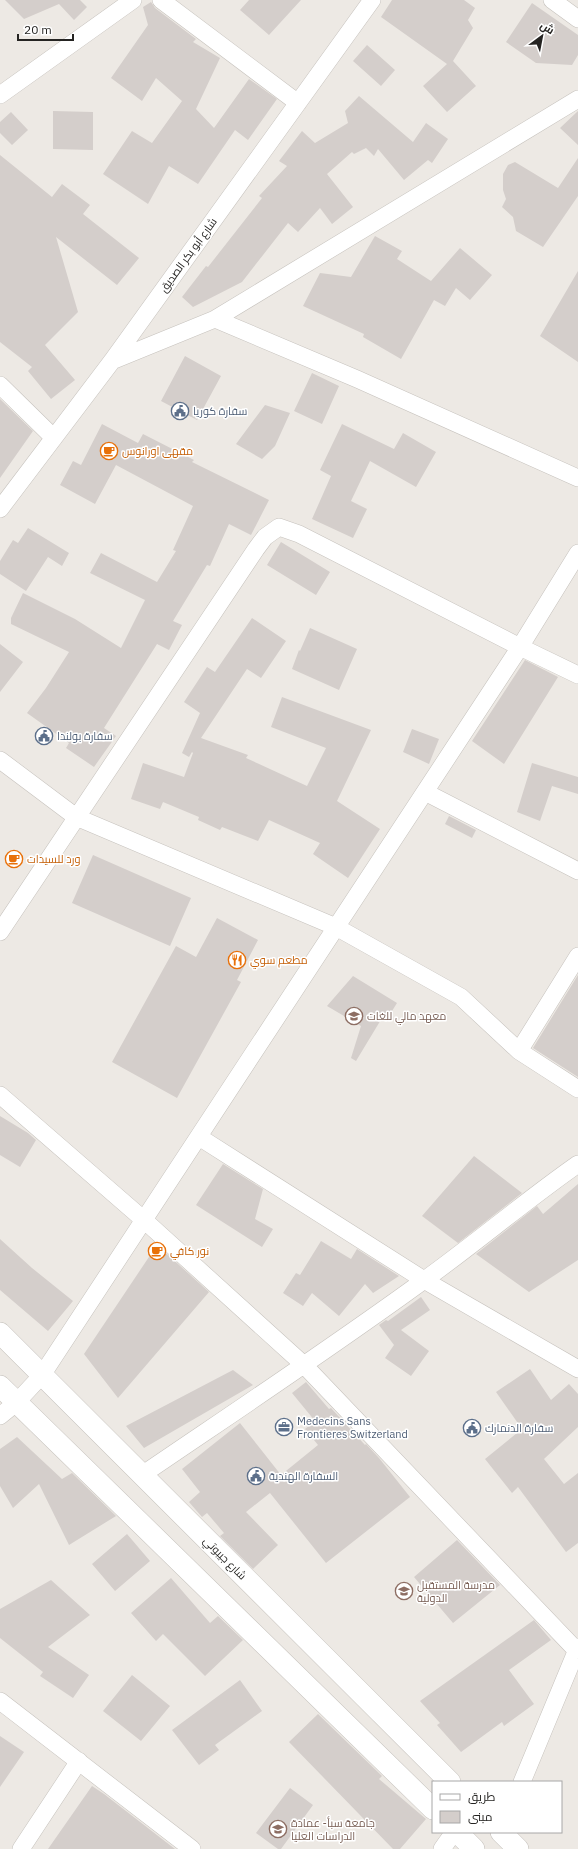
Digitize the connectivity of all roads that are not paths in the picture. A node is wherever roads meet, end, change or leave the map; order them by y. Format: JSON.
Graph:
{"nodes":[{"id":1,"x":133,"y":0,"type":"edge"},
{"id":2,"x":161,"y":0,"type":"edge"},
{"id":3,"x":372,"y":0,"type":"edge"},
{"id":4,"x":552,"y":0,"type":"edge"},
{"id":5,"x":578,"y":19,"type":"edge"},
{"id":6,"x":0,"y":96,"type":"edge"},
{"id":7,"x":578,"y":99,"type":"edge"},
{"id":8,"x":298,"y":103,"type":"junction"},
{"id":9,"x":215,"y":318,"type":"junction"},
{"id":10,"x":112,"y":360,"type":"junction"},
{"id":11,"x":0,"y":385,"type":"edge"},
{"id":12,"x":54,"y":438,"type":"junction"},
{"id":13,"x":578,"y":478,"type":"edge"},
{"id":14,"x":0,"y":509,"type":"edge"},
{"id":15,"x":578,"y":554,"type":"edge"},
{"id":16,"x":520,"y":647,"type":"junction"},
{"id":17,"x":578,"y":675,"type":"edge"},
{"id":18,"x":0,"y":760,"type":"edge"},
{"id":19,"x":425,"y":792,"type":"junction"},
{"id":20,"x":76,"y":817,"type":"junction"},
{"id":21,"x":578,"y":871,"type":"edge"},
{"id":22,"x":336,"y":927,"type":"junction"},
{"id":23,"x":0,"y":932,"type":"edge"},
{"id":24,"x":578,"y":956,"type":"edge"},
{"id":25,"x":519,"y":1051,"type":"junction"},
{"id":26,"x":578,"y":1089,"type":"edge"},
{"id":27,"x":0,"y":1095,"type":"edge"},
{"id":28,"x":199,"y":1136,"type":"junction"},
{"id":29,"x":578,"y":1164,"type":"edge"},
{"id":30,"x":144,"y":1220,"type":"junction"},
{"id":31,"x":424,"y":1280,"type":"junction"},
{"id":32,"x":0,"y":1334,"type":"edge"},
{"id":33,"x":304,"y":1365,"type":"junction"},
{"id":34,"x":578,"y":1369,"type":"edge"},
{"id":35,"x":42,"y":1375,"type":"junction"},
{"id":36,"x":0,"y":1386,"type":"edge"},
{"id":37,"x":16,"y":1403,"type":"junction"},
{"id":38,"x":0,"y":1416,"type":"edge"},
{"id":39,"x":142,"y":1475,"type":"junction"},
{"id":40,"x":577,"y":1649,"type":"edge"},
{"id":41,"x":0,"y":1701,"type":"edge"},
{"id":42,"x":79,"y":1762,"type":"junction"},
{"id":43,"x":449,"y":1781,"type":"edge"},
{"id":44,"x":522,"y":1781,"type":"edge"},
{"id":45,"x":432,"y":1808,"type":"edge"},
{"id":46,"x":455,"y":1833,"type":"edge"},
{"id":47,"x":457,"y":1833,"type":"edge"},
{"id":48,"x":502,"y":1833,"type":"edge"},
{"id":49,"x":21,"y":1849,"type":"edge"},
{"id":50,"x":192,"y":1849,"type":"edge"},
{"id":51,"x":442,"y":1849,"type":"edge"},
{"id":52,"x":474,"y":1849,"type":"edge"},
{"id":53,"x":518,"y":1849,"type":"edge"}],
"edges":[{"from":1,"to":6,"type":"street"},
{"from":2,"to":8,"type":"street"},
{"from":3,"to":8,"type":"street","name":"شارع أبو بكر الصديق"},
{"from":4,"to":5,"type":"street"},
{"from":7,"to":9,"type":"street"},
{"from":8,"to":10,"type":"street","name":"شارع أبو بكر الصديق"},
{"from":9,"to":10,"type":"street"},
{"from":9,"to":13,"type":"street"},
{"from":10,"to":12,"type":"street","name":"شارع أبو بكر الصديق"},
{"from":11,"to":12,"type":"street"},
{"from":12,"to":14,"type":"street","name":"شارع أبو بكر الصديق"},
{"from":15,"to":16,"type":"street"},
{"from":16,"to":17,"type":"street"},
{"from":16,"to":19,"type":"street"},
{"from":16,"to":20,"type":"street"},
{"from":18,"to":20,"type":"street"},
{"from":19,"to":21,"type":"street"},
{"from":19,"to":22,"type":"street"},
{"from":20,"to":22,"type":"street"},
{"from":20,"to":23,"type":"street"},
{"from":22,"to":25,"type":"street"},
{"from":22,"to":28,"type":"street"},
{"from":24,"to":25,"type":"street"},
{"from":25,"to":26,"type":"street"},
{"from":27,"to":30,"type":"street"},
{"from":28,"to":30,"type":"street"},
{"from":28,"to":31,"type":"street"},
{"from":29,"to":31,"type":"street"},
{"from":30,"to":33,"type":"street"},
{"from":30,"to":35,"type":"street"},
{"from":31,"to":33,"type":"street"},
{"from":31,"to":34,"type":"street"},
{"from":32,"to":35,"type":"street","name":"شارع جيبوتي"},
{"from":33,"to":39,"type":"street"},
{"from":33,"to":40,"type":"street"},
{"from":35,"to":37,"type":"street"},
{"from":35,"to":39,"type":"street","name":"شارع جيبوتي"},
{"from":36,"to":37,"type":"street"},
{"from":37,"to":38,"type":"street"},
{"from":37,"to":45,"type":"street"},
{"from":39,"to":43,"type":"street","name":"شارع جيبوتي"},
{"from":40,"to":44,"type":"street"},
{"from":41,"to":42,"type":"street"},
{"from":42,"to":49,"type":"street"},
{"from":42,"to":50,"type":"street"},
{"from":46,"to":51,"type":"street"},
{"from":47,"to":52,"type":"street"},
{"from":48,"to":53,"type":"street"}]}
